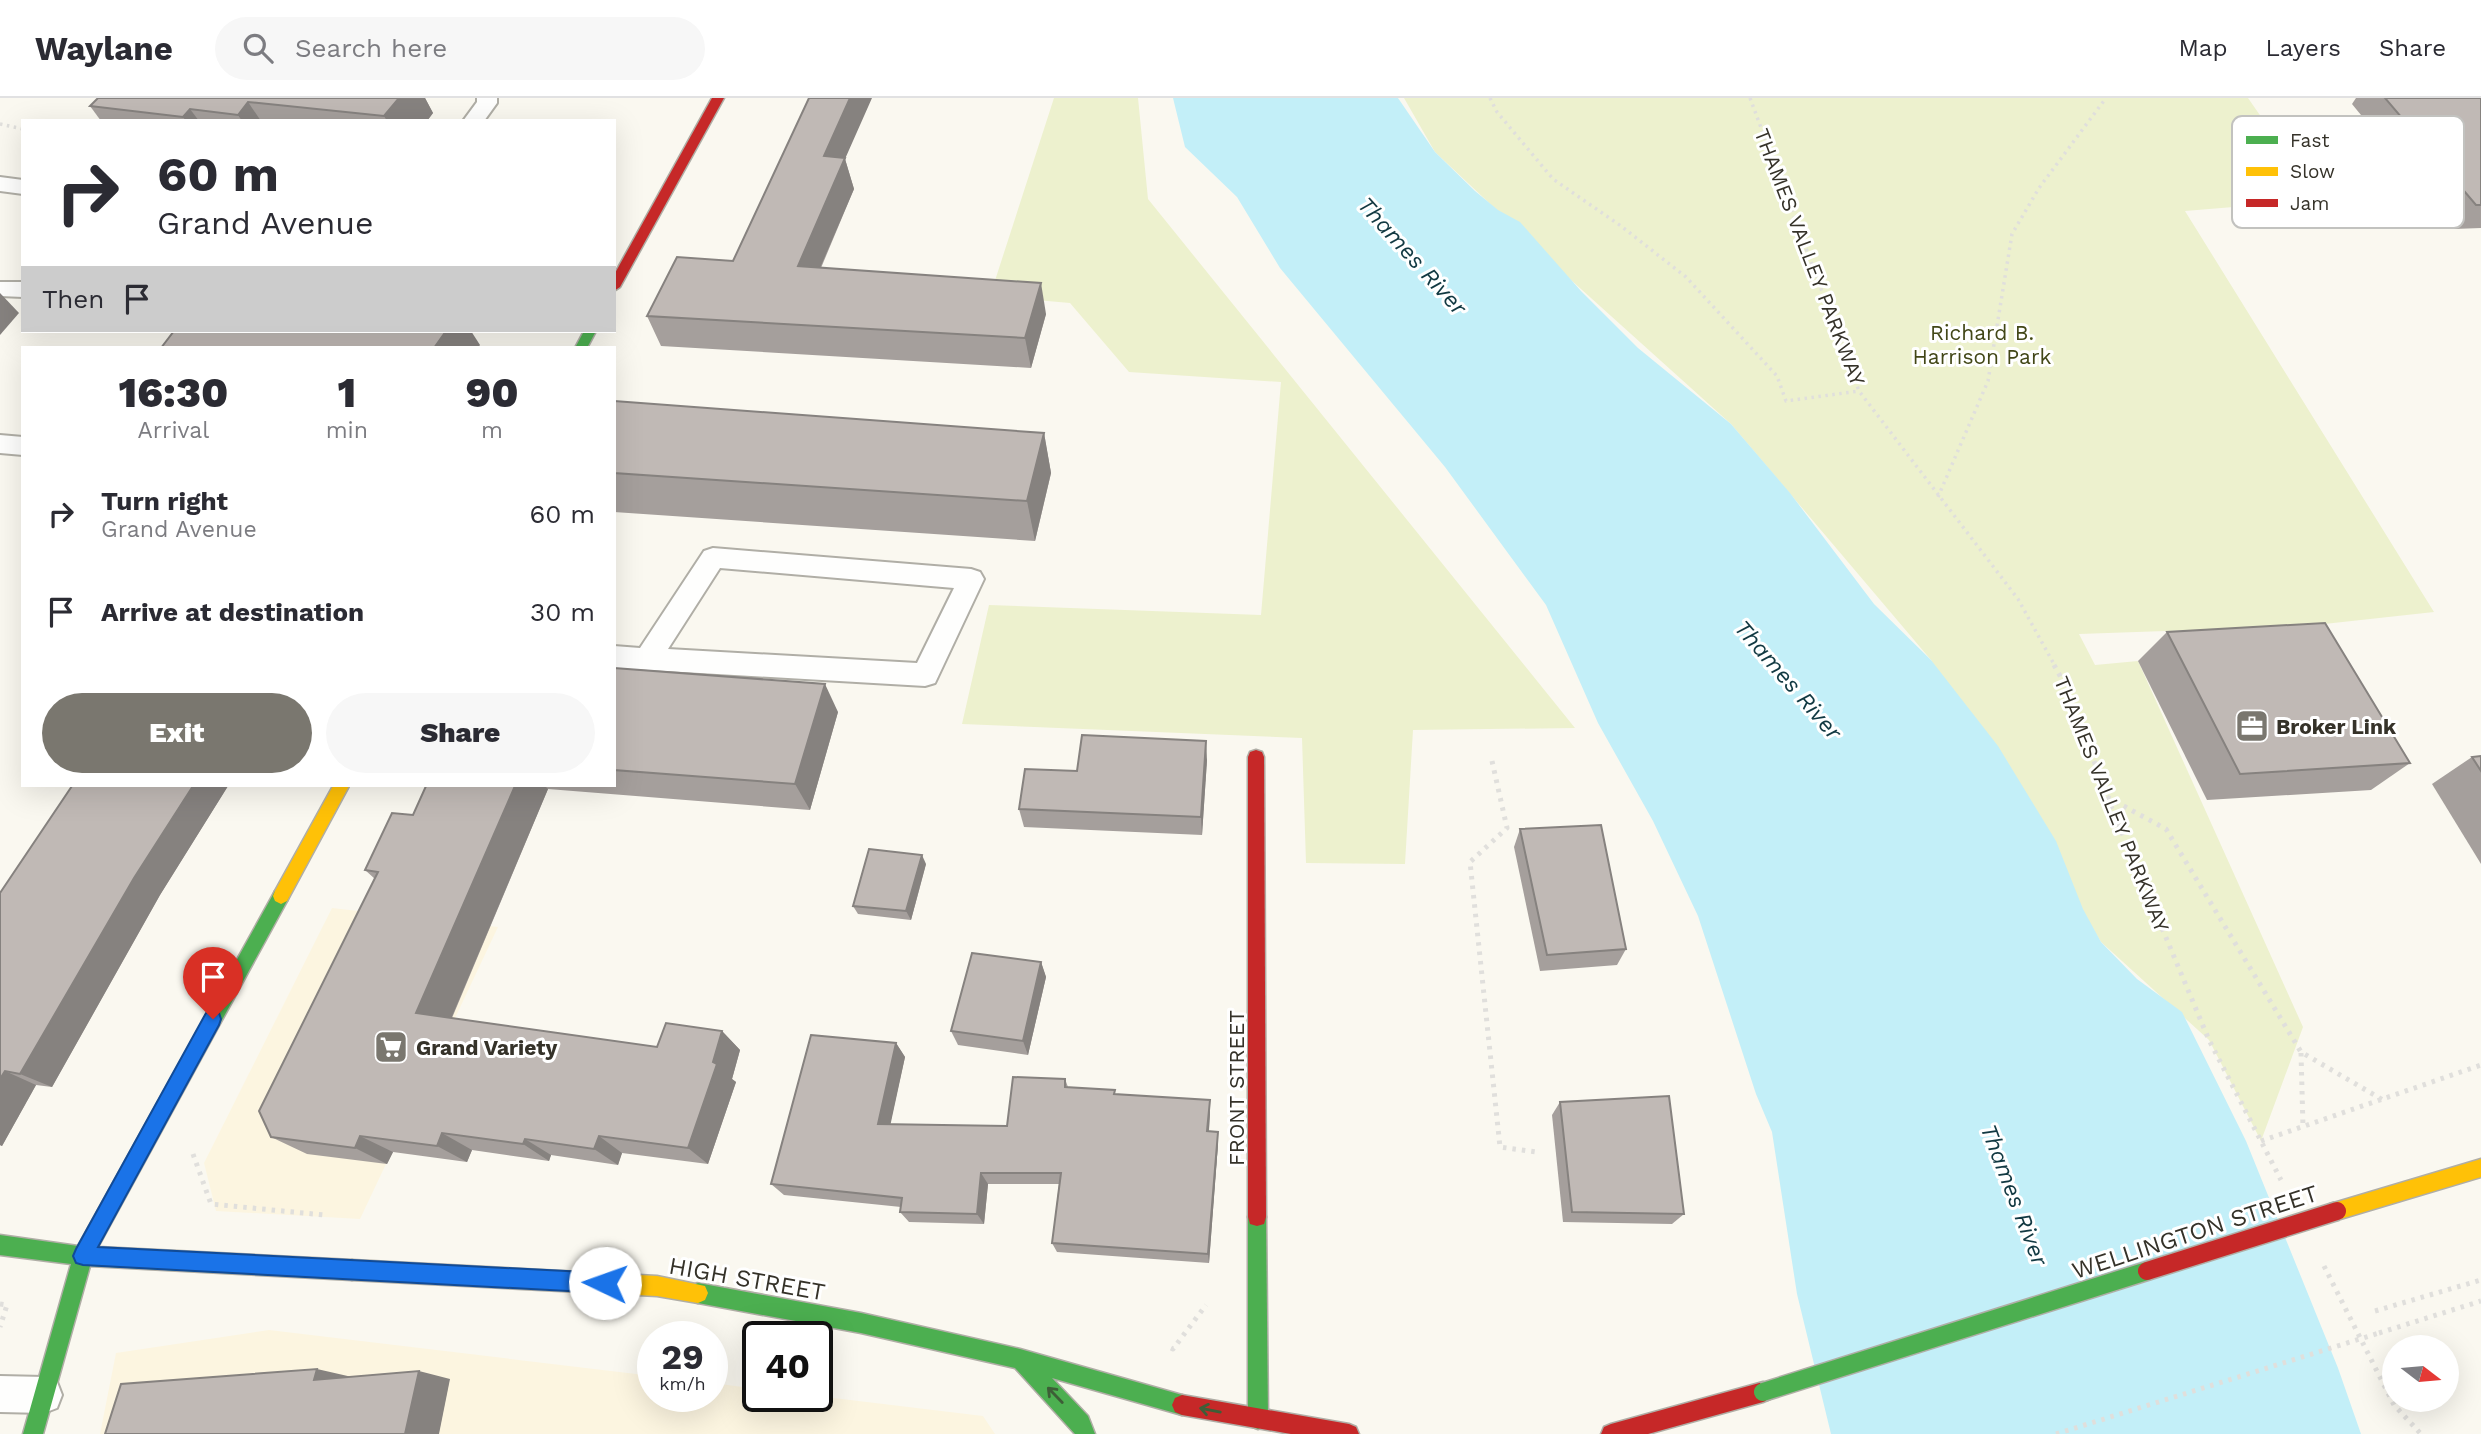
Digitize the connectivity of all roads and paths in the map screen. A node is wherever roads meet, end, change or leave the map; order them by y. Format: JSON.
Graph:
{"nodes":[{"id":1,"x":487,"y":98,"type":"edge"},
{"id":2,"x":718,"y":98,"type":"edge"},
{"id":3,"x":1490,"y":98,"type":"edge"},
{"id":4,"x":1750,"y":98,"type":"edge"},
{"id":5,"x":2106,"y":98,"type":"edge"},
{"id":6,"x":475,"y":119,"type":"edge"},
{"id":7,"x":0,"y":124,"type":"edge"},
{"id":8,"x":21,"y":129,"type":"edge"},
{"id":9,"x":0,"y":184,"type":"edge"},
{"id":10,"x":21,"y":187,"type":"edge"},
{"id":11,"x":616,"y":283,"type":"edge"},
{"id":12,"x":0,"y":289,"type":"edge"},
{"id":13,"x":21,"y":290,"type":"edge"},
{"id":14,"x":1859,"y":391,"type":"junction"},
{"id":15,"x":0,"y":444,"type":"edge"},
{"id":16,"x":21,"y":446,"type":"edge"},
{"id":17,"x":1938,"y":497,"type":"junction"},
{"id":18,"x":616,"y":657,"type":"edge"},
{"id":19,"x":647,"y":659,"type":"junction"},
{"id":20,"x":1256,"y":757,"type":"dead end"},
{"id":21,"x":1492,"y":761,"type":"dead end"},
{"id":22,"x":340,"y":787,"type":"edge"},
{"id":23,"x":2107,"y":797,"type":"junction"},
{"id":24,"x":2301,"y":1052,"type":"junction"},
{"id":25,"x":2481,"y":1065,"type":"edge"},
{"id":26,"x":2382,"y":1100,"type":"junction"},
{"id":27,"x":2303,"y":1127,"type":"junction"},
{"id":28,"x":2261,"y":1141,"type":"junction"},
{"id":29,"x":191,"y":1149,"type":"dead end"},
{"id":30,"x":1536,"y":1152,"type":"dead end"},
{"id":31,"x":2481,"y":1168,"type":"edge"},
{"id":32,"x":2286,"y":1189,"type":"dead end"},
{"id":33,"x":333,"y":1216,"type":"dead end"},
{"id":34,"x":0,"y":1245,"type":"edge"},
{"id":35,"x":83,"y":1256,"type":"junction"},
{"id":36,"x":2322,"y":1261,"type":"dead end"},
{"id":37,"x":2481,"y":1280,"type":"edge"},
{"id":38,"x":1214,"y":1293,"type":"dead end"},
{"id":39,"x":2481,"y":1301,"type":"edge"},
{"id":40,"x":0,"y":1304,"type":"edge"},
{"id":41,"x":2375,"y":1311,"type":"dead end"},
{"id":42,"x":0,"y":1327,"type":"edge"},
{"id":43,"x":1160,"y":1346,"type":"dead end"},
{"id":44,"x":1020,"y":1359,"type":"junction"},
{"id":45,"x":0,"y":1394,"type":"edge"},
{"id":46,"x":44,"y":1395,"type":"junction"},
{"id":47,"x":1258,"y":1419,"type":"junction"},
{"id":48,"x":33,"y":1434,"type":"edge"},
{"id":49,"x":1085,"y":1434,"type":"edge"},
{"id":50,"x":1349,"y":1434,"type":"edge"},
{"id":51,"x":1611,"y":1434,"type":"edge"},
{"id":52,"x":2056,"y":1434,"type":"edge"},
{"id":53,"x":2421,"y":1434,"type":"edge"}],
"edges":[{"from":1,"to":6,"type":"lane"},
{"from":2,"to":11,"type":"street"},
{"from":3,"to":14,"type":"path"},
{"from":4,"to":14,"type":"path","name":"THAMES VALLEY PARKWAY"},
{"from":5,"to":17,"type":"path"},
{"from":7,"to":8,"type":"path"},
{"from":9,"to":10,"type":"lane"},
{"from":12,"to":13,"type":"lane"},
{"from":14,"to":17,"type":"path","name":"THAMES VALLEY PARKWAY"},
{"from":15,"to":16,"type":"lane"},
{"from":17,"to":23,"type":"path","name":"THAMES VALLEY PARKWAY"},
{"from":18,"to":19,"type":"lane"},
{"from":19,"to":19,"type":"lane"},
{"from":20,"to":47,"type":"street","name":"FRONT STREET"},
{"from":21,"to":30,"type":"path"},
{"from":22,"to":35,"type":"street"},
{"from":23,"to":24,"type":"path"},
{"from":23,"to":28,"type":"path","name":"THAMES VALLEY PARKWAY"},
{"from":24,"to":26,"type":"path"},
{"from":24,"to":27,"type":"path"},
{"from":25,"to":26,"type":"path"},
{"from":26,"to":27,"type":"path"},
{"from":27,"to":28,"type":"path"},
{"from":28,"to":32,"type":"path","name":"THAMES VALLEY PARKWAY"},
{"from":29,"to":33,"type":"path"},
{"from":31,"to":51,"type":"street","name":"WELLINGTON STREET","bridge":true},
{"from":34,"to":35,"type":"street","name":"HIGH STREET"},
{"from":35,"to":44,"type":"street","name":"HIGH STREET"},
{"from":35,"to":46,"type":"street"},
{"from":36,"to":53,"type":"path"},
{"from":37,"to":41,"type":"path"},
{"from":38,"to":43,"type":"path"},
{"from":39,"to":52,"type":"path","bridge":true},
{"from":40,"to":42,"type":"path"},
{"from":47,"to":44,"type":"street","name":"HIGH STREET","one_way":true},
{"from":49,"to":44,"type":"street","one_way":true},
{"from":45,"to":46,"type":"lane"},
{"from":46,"to":48,"type":"street"},
{"from":47,"to":50,"type":"street","name":"HIGH STREET"}]}
